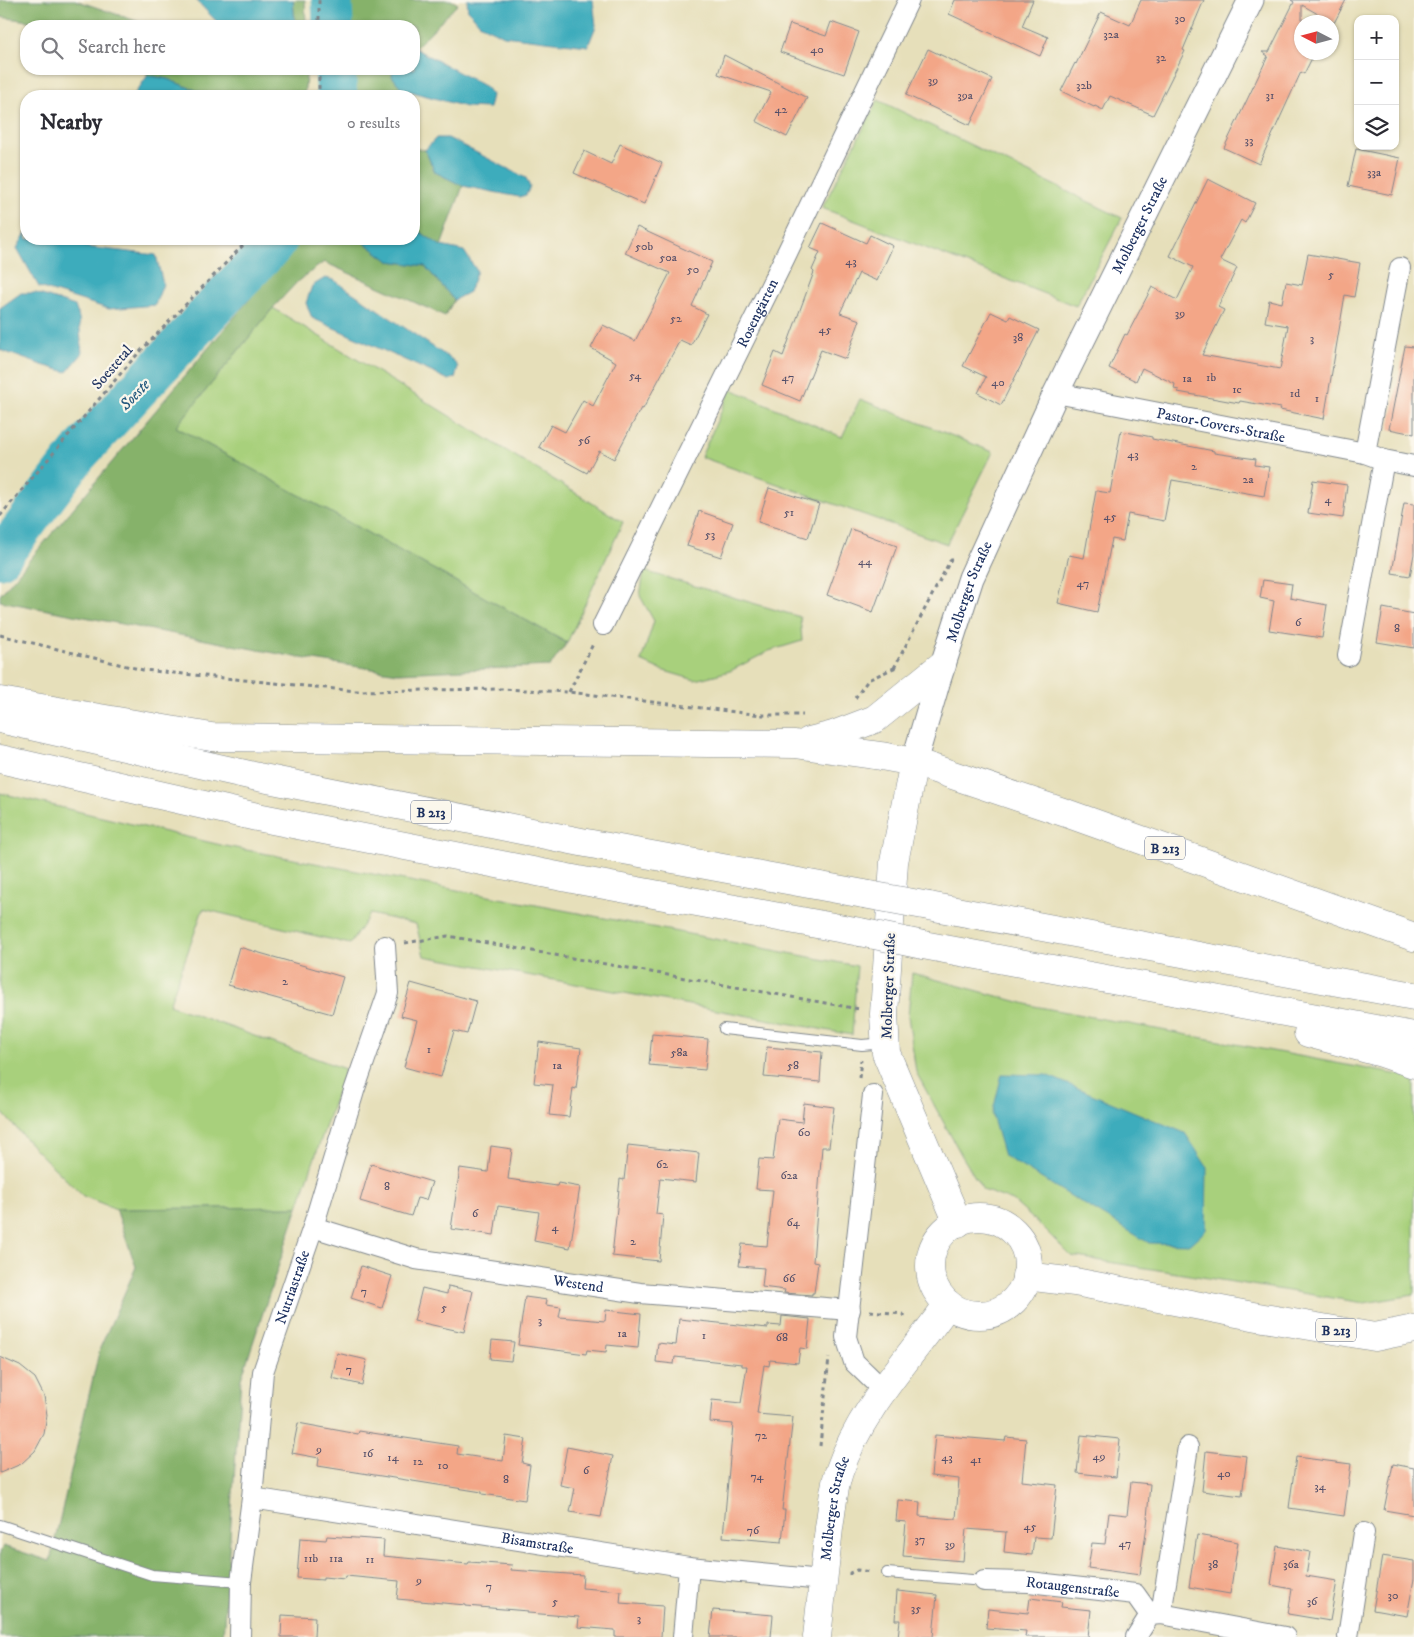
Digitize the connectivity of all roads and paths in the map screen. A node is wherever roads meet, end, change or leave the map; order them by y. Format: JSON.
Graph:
{"nodes":[{"id":1,"x":319,"y":0,"type":"edge"},
{"id":2,"x":909,"y":0,"type":"edge"},
{"id":3,"x":1251,"y":0,"type":"edge"},
{"id":4,"x":319,"y":20,"type":"edge"},
{"id":5,"x":319,"y":75,"type":"edge"},
{"id":6,"x":319,"y":90,"type":"edge"},
{"id":7,"x":242,"y":245,"type":"edge"},
{"id":8,"x":1400,"y":268,"type":"dead end"},
{"id":9,"x":1056,"y":393,"type":"junction"},
{"id":10,"x":1364,"y":453,"type":"junction"},
{"id":11,"x":1384,"y":460,"type":"junction"},
{"id":12,"x":1414,"y":466,"type":"edge"},
{"id":13,"x":0,"y":516,"type":"edge"},
{"id":14,"x":981,"y":557,"type":"junction"},
{"id":15,"x":603,"y":625,"type":"joint"},
{"id":16,"x":0,"y":635,"type":"edge"},
{"id":17,"x":1348,"y":656,"type":"dead end"},
{"id":18,"x":942,"y":665,"type":"junction"},
{"id":19,"x":894,"y":668,"type":"dead end"},
{"id":20,"x":0,"y":701,"type":"edge"},
{"id":21,"x":0,"y":718,"type":"edge"},
{"id":22,"x":795,"y":744,"type":"junction"},
{"id":23,"x":0,"y":759,"type":"edge"},
{"id":24,"x":914,"y":762,"type":"junction"},
{"id":25,"x":1414,"y":937,"type":"edge"},
{"id":26,"x":385,"y":946,"type":"joint"},
{"id":27,"x":1414,"y":996,"type":"edge"},
{"id":28,"x":1218,"y":1000,"type":"junction"},
{"id":29,"x":884,"y":1014,"type":"junction"},
{"id":30,"x":724,"y":1029,"type":"dead end"},
{"id":31,"x":1414,"y":1036,"type":"edge"},
{"id":32,"x":886,"y":1042,"type":"junction"},
{"id":33,"x":1414,"y":1064,"type":"edge"},
{"id":34,"x":873,"y":1095,"type":"dead end"},
{"id":35,"x":958,"y":1223,"type":"junction"},
{"id":36,"x":313,"y":1227,"type":"junction"},
{"id":37,"x":1026,"y":1276,"type":"junction"},
{"id":38,"x":948,"y":1304,"type":"junction"},
{"id":39,"x":1414,"y":1309,"type":"edge"},
{"id":40,"x":850,"y":1310,"type":"junction"},
{"id":41,"x":1258,"y":1317,"type":"junction"},
{"id":42,"x":1414,"y":1329,"type":"edge"},
{"id":43,"x":928,"y":1333,"type":"junction"},
{"id":44,"x":883,"y":1390,"type":"junction"},
{"id":45,"x":1188,"y":1447,"type":"dead end"},
{"id":46,"x":252,"y":1498,"type":"junction"},
{"id":47,"x":0,"y":1525,"type":"edge"},
{"id":48,"x":1364,"y":1533,"type":"dead end"},
{"id":49,"x":689,"y":1567,"type":"junction"},
{"id":50,"x":887,"y":1573,"type":"joint"},
{"id":51,"x":836,"y":1581,"type":"junction"},
{"id":52,"x":984,"y":1581,"type":"joint"},
{"id":53,"x":241,"y":1582,"type":"junction"},
{"id":54,"x":1156,"y":1614,"type":"junction"},
{"id":55,"x":240,"y":1637,"type":"edge"},
{"id":56,"x":683,"y":1637,"type":"edge"},
{"id":57,"x":817,"y":1637,"type":"edge"},
{"id":58,"x":1136,"y":1637,"type":"edge"},
{"id":59,"x":1285,"y":1637,"type":"edge"},
{"id":60,"x":1348,"y":1637,"type":"edge"}],
"edges":[{"from":1,"to":4,"type":"path"},
{"from":2,"to":15,"type":"street","name":"Rosengärten"},
{"from":3,"to":9,"type":"street","name":"Molberger Straße"},
{"from":5,"to":6,"type":"path"},
{"from":7,"to":13,"type":"path","name":"Soestetal"},
{"from":8,"to":10,"type":"street"},
{"from":9,"to":10,"type":"street","name":"Pastor-Covers-Straße"},
{"from":9,"to":14,"type":"street","name":"Molberger Straße"},
{"from":10,"to":11,"type":"street","name":"Pastor-Covers-Straße"},
{"from":11,"to":12,"type":"street","name":"Pastor-Covers-Straße"},
{"from":11,"to":17,"type":"street"},
{"from":14,"to":18,"type":"street","name":"Molberger Straße"},
{"from":14,"to":19,"type":"path"},
{"from":15,"to":16,"type":"path"},
{"from":18,"to":22,"type":"main road","number":"B 213"},
{"from":18,"to":24,"type":"street","name":"Molberger Straße"},
{"from":20,"to":22,"type":"main road","number":"B 213"},
{"from":21,"to":27,"type":"main road","number":"B 213","bridge":true},
{"from":22,"to":24,"type":"main road","number":"B 213"},
{"from":23,"to":28,"type":"main road","bridge":true},
{"from":24,"to":25,"type":"main road","number":"B 213"},
{"from":24,"to":29,"type":"main road","name":"Molberger Straße"},
{"from":26,"to":29,"type":"path"},
{"from":26,"to":36,"type":"street","name":"Nutriastraße"},
{"from":28,"to":31,"type":"main road"},
{"from":28,"to":33,"type":"main road"},
{"from":29,"to":32,"type":"main road","name":"Molberger Straße"},
{"from":30,"to":32,"type":"lane"},
{"from":32,"to":35,"type":"main road","name":"Molberger Straße"},
{"from":34,"to":40,"type":"street"},
{"from":35,"to":37,"type":"main road"},
{"from":35,"to":38,"type":"main road"},
{"from":36,"to":40,"type":"street","name":"Westend"},
{"from":36,"to":46,"type":"street","name":"Nutriastraße"},
{"from":37,"to":38,"type":"main road"},
{"from":37,"to":41,"type":"main road"},
{"from":38,"to":43,"type":"main road","name":"Molberger Straße"},
{"from":39,"to":41,"type":"main road","number":"B 213"},
{"from":40,"to":43,"type":"path"},
{"from":40,"to":44,"type":"street"},
{"from":41,"to":42,"type":"main road","number":"B 213"},
{"from":43,"to":44,"type":"main road","name":"Molberger Straße"},
{"from":44,"to":51,"type":"main road","name":"Molberger Straße"},
{"from":45,"to":54,"type":"street"},
{"from":46,"to":49,"type":"street","name":"Bisamstraße"},
{"from":46,"to":53,"type":"street","name":"Nutriastraße"},
{"from":47,"to":53,"type":"lane"},
{"from":48,"to":60,"type":"street"},
{"from":49,"to":51,"type":"street","name":"Bisamstraße"},
{"from":49,"to":56,"type":"street"},
{"from":50,"to":51,"type":"path"},
{"from":50,"to":52,"type":"lane"},
{"from":51,"to":57,"type":"main road","name":"Molberger Straße"},
{"from":52,"to":54,"type":"street","name":"Rotaugenstraße"},
{"from":53,"to":55,"type":"street","name":"Nutriastraße"},
{"from":54,"to":58,"type":"street"},
{"from":54,"to":59,"type":"street"}]}
